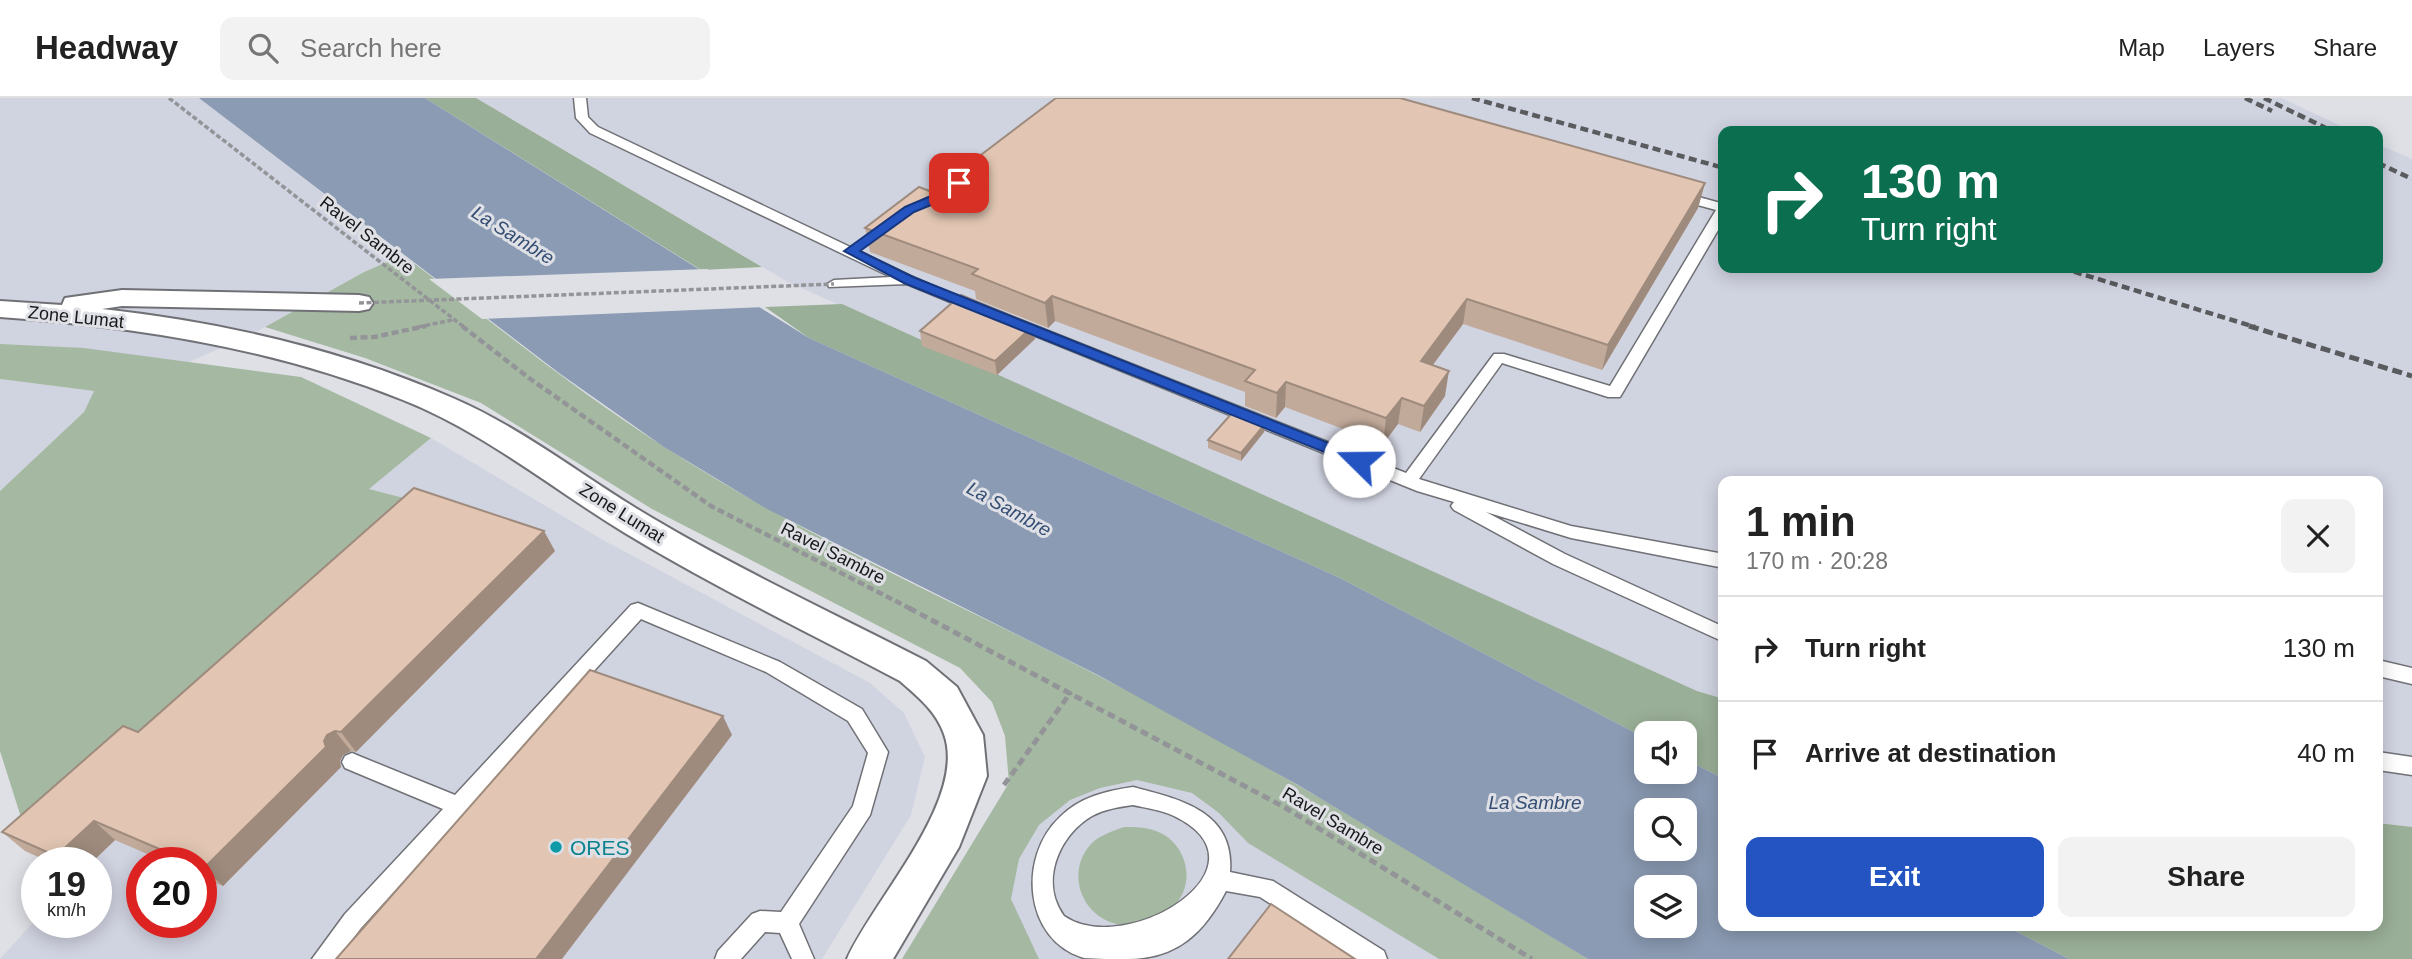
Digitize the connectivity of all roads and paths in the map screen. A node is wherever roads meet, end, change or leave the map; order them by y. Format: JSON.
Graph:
{"nodes":[{"id":1,"x":169,"y":98,"type":"edge"},
{"id":2,"x":580,"y":98,"type":"edge"},
{"id":3,"x":1668,"y":193,"type":"edge"},
{"id":4,"x":1718,"y":206,"type":"edge"},
{"id":5,"x":1718,"y":218,"type":"edge"},
{"id":6,"x":908,"y":280,"type":"junction"},
{"id":7,"x":834,"y":284,"type":"joint"},
{"id":8,"x":359,"y":303,"type":"joint"},
{"id":9,"x":14,"y":310,"type":"edge"},
{"id":10,"x":452,"y":319,"type":"junction"},
{"id":11,"x":298,"y":355,"type":"junction"},
{"id":12,"x":1416,"y":484,"type":"junction"},
{"id":13,"x":1718,"y":560,"type":"edge"},
{"id":14,"x":1718,"y":632,"type":"edge"},
{"id":15,"x":2383,"y":669,"type":"edge"},
{"id":16,"x":2412,"y":676,"type":"edge"},
{"id":17,"x":1071,"y":692,"type":"junction"},
{"id":18,"x":352,"y":762,"type":"dead end"},
{"id":19,"x":2383,"y":762,"type":"edge"},
{"id":20,"x":2412,"y":766,"type":"edge"},
{"id":21,"x":998,"y":790,"type":"dead end"},
{"id":22,"x":459,"y":806,"type":"junction"},
{"id":23,"x":1222,"y":880,"type":"junction"},
{"id":24,"x":787,"y":923,"type":"junction"},
{"id":25,"x":323,"y":959,"type":"edge"},
{"id":26,"x":726,"y":959,"type":"edge"},
{"id":27,"x":803,"y":959,"type":"edge"},
{"id":28,"x":869,"y":959,"type":"edge"},
{"id":29,"x":1376,"y":959,"type":"edge"},
{"id":30,"x":1532,"y":959,"type":"edge"}],
"edges":[{"from":1,"to":10,"type":"path","name":"Ravel Sambre"},
{"from":2,"to":6,"type":"lane"},
{"from":3,"to":4,"type":"lane"},
{"from":5,"to":12,"type":"lane"},
{"from":6,"to":7,"type":"lane"},
{"from":6,"to":12,"type":"lane"},
{"from":7,"to":8,"type":"path","bridge":true},
{"from":8,"to":9,"type":"street"},
{"from":9,"to":11,"type":"street","name":"Zone Lumat"},
{"from":10,"to":11,"type":"path"},
{"from":10,"to":17,"type":"path","name":"Ravel Sambre"},
{"from":11,"to":28,"type":"street","name":"Zone Lumat"},
{"from":12,"to":13,"type":"lane"},
{"from":12,"to":14,"type":"lane"},
{"from":15,"to":16,"type":"lane"},
{"from":17,"to":21,"type":"path"},
{"from":17,"to":30,"type":"path","name":"Ravel Sambre"},
{"from":18,"to":22,"type":"lane"},
{"from":19,"to":20,"type":"lane"},
{"from":22,"to":24,"type":"lane"},
{"from":22,"to":25,"type":"lane"},
{"from":23,"to":23,"type":"lane"},
{"from":23,"to":29,"type":"lane"},
{"from":24,"to":26,"type":"lane"},
{"from":24,"to":27,"type":"lane"}]}
